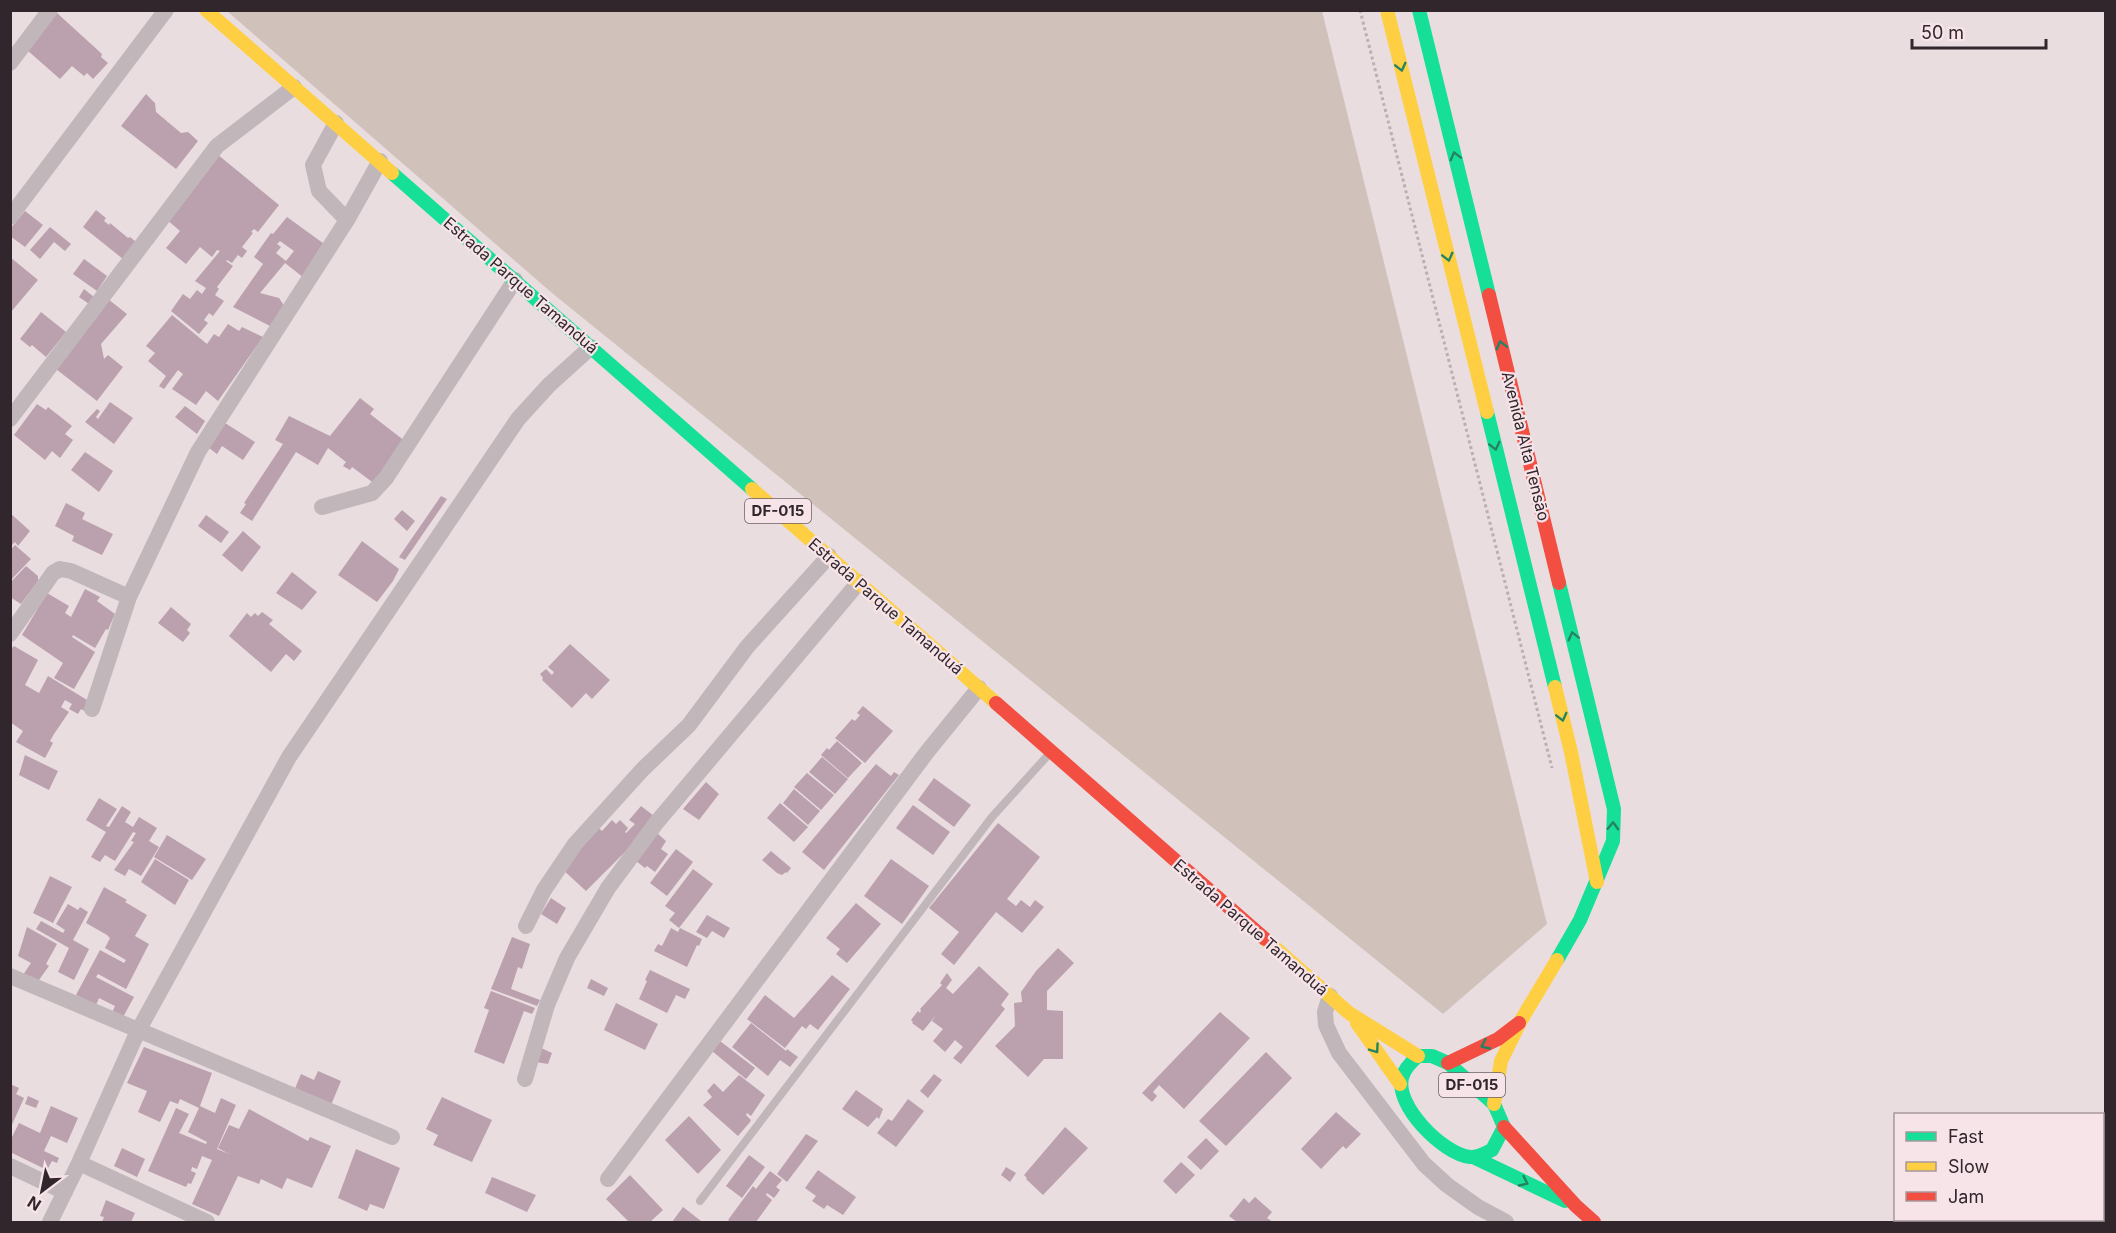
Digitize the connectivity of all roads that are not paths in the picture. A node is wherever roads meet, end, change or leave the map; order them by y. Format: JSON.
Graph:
{"nodes":[{"id":1,"x":50,"y":10,"type":"edge"},
{"id":2,"x":166,"y":10,"type":"edge"},
{"id":3,"x":206,"y":10,"type":"edge"},
{"id":4,"x":1387,"y":10,"type":"edge"},
{"id":5,"x":1419,"y":10,"type":"edge"},
{"id":6,"x":10,"y":63,"type":"edge"},
{"id":7,"x":294,"y":87,"type":"junction"},
{"id":8,"x":336,"y":123,"type":"junction"},
{"id":9,"x":380,"y":161,"type":"junction"},
{"id":10,"x":10,"y":217,"type":"edge"},
{"id":11,"x":347,"y":220,"type":"junction"},
{"id":12,"x":515,"y":280,"type":"junction"},
{"id":13,"x":591,"y":347,"type":"junction"},
{"id":14,"x":10,"y":419,"type":"edge"},
{"id":15,"x":322,"y":507,"type":"dead end"},
{"id":16,"x":829,"y":556,"type":"junction"},
{"id":17,"x":859,"y":582,"type":"junction"},
{"id":18,"x":129,"y":597,"type":"junction"},
{"id":19,"x":10,"y":634,"type":"edge"},
{"id":20,"x":979,"y":688,"type":"junction"},
{"id":21,"x":92,"y":709,"type":"dead end"},
{"id":22,"x":1051,"y":752,"type":"junction"},
{"id":23,"x":1597,"y":882,"type":"junction"},
{"id":24,"x":526,"y":926,"type":"dead end"},
{"id":25,"x":10,"y":976,"type":"edge"},
{"id":26,"x":1330,"y":996,"type":"junction"},
{"id":27,"x":1349,"y":1013,"type":"junction"},
{"id":28,"x":1520,"y":1022,"type":"junction"},
{"id":29,"x":138,"y":1031,"type":"junction"},
{"id":30,"x":1418,"y":1056,"type":"junction"},
{"id":31,"x":1448,"y":1063,"type":"junction"},
{"id":32,"x":525,"y":1079,"type":"dead end"},
{"id":33,"x":1400,"y":1084,"type":"junction"},
{"id":34,"x":1494,"y":1104,"type":"junction"},
{"id":35,"x":1504,"y":1127,"type":"junction"},
{"id":36,"x":392,"y":1137,"type":"dead end"},
{"id":37,"x":1473,"y":1157,"type":"junction"},
{"id":38,"x":79,"y":1163,"type":"junction"},
{"id":39,"x":10,"y":1166,"type":"edge"},
{"id":40,"x":608,"y":1179,"type":"dead end"},
{"id":41,"x":65,"y":1192,"type":"junction"},
{"id":42,"x":700,"y":1201,"type":"dead end"},
{"id":43,"x":1581,"y":1217,"type":"edge"},
{"id":44,"x":50,"y":1222,"type":"edge"},
{"id":45,"x":207,"y":1222,"type":"edge"},
{"id":46,"x":1506,"y":1222,"type":"edge"}],
"edges":[{"from":1,"to":6,"type":"street"},
{"from":2,"to":10,"type":"street"},
{"from":3,"to":7,"type":"main road","name":"Estrada Parque Tamanduá","number":"DF-015"},
{"from":4,"to":23,"type":"main road","name":"Avenida Alta Tensāo","one_way":true},
{"from":23,"to":5,"type":"main road","name":"Avenida Alta Tensāo","one_way":true},
{"from":7,"to":8,"type":"main road","name":"Estrada Parque Tamanduá","number":"DF-015"},
{"from":7,"to":14,"type":"street"},
{"from":8,"to":9,"type":"main road","name":"Estrada Parque Tamanduá","number":"DF-015"},
{"from":8,"to":11,"type":"street"},
{"from":9,"to":11,"type":"street"},
{"from":9,"to":12,"type":"main road","name":"Estrada Parque Tamanduá","number":"DF-015"},
{"from":11,"to":18,"type":"street"},
{"from":12,"to":13,"type":"main road","name":"Estrada Parque Tamanduá","number":"DF-015"},
{"from":12,"to":15,"type":"street"},
{"from":13,"to":16,"type":"main road","name":"Estrada Parque Tamanduá","number":"DF-015"},
{"from":13,"to":29,"type":"street"},
{"from":16,"to":17,"type":"main road","name":"Estrada Parque Tamanduá","number":"DF-015"},
{"from":16,"to":24,"type":"street"},
{"from":17,"to":20,"type":"main road","name":"Estrada Parque Tamanduá","number":"DF-015"},
{"from":17,"to":32,"type":"street"},
{"from":18,"to":19,"type":"street"},
{"from":18,"to":21,"type":"street"},
{"from":20,"to":22,"type":"main road","name":"Estrada Parque Tamanduá","number":"DF-015"},
{"from":20,"to":40,"type":"street"},
{"from":22,"to":26,"type":"main road","name":"Estrada Parque Tamanduá","number":"DF-015"},
{"from":22,"to":42,"type":"lane"},
{"from":23,"to":28,"type":"main road","name":"Avenida Alta Tensāo"},
{"from":25,"to":29,"type":"street"},
{"from":26,"to":27,"type":"main road","name":"Estrada Parque Tamanduá","number":"DF-015"},
{"from":26,"to":46,"type":"street"},
{"from":27,"to":30,"type":"main road","name":"Estrada Parque Tamanduá","number":"DF-015"},
{"from":27,"to":33,"type":"main road","name":"Estrada Parque Tamanduá","number":"DF-015","one_way":true},
{"from":28,"to":31,"type":"main road","name":"Avenida Alta Tensāo","one_way":true},
{"from":28,"to":34,"type":"main road","name":"Avenida Alta Tensāo"},
{"from":29,"to":36,"type":"street"},
{"from":29,"to":38,"type":"street"},
{"from":30,"to":31,"type":"main road","number":"DF-015"},
{"from":30,"to":33,"type":"main road"},
{"from":31,"to":34,"type":"main road","number":"DF-015"},
{"from":33,"to":37,"type":"main road","number":"DF-015"},
{"from":34,"to":35,"type":"main road","number":"DF-015"},
{"from":35,"to":37,"type":"main road"},
{"from":35,"to":43,"type":"main road","number":"DF-015"},
{"from":37,"to":43,"type":"main road","number":"DF-015","one_way":true},
{"from":38,"to":41,"type":"street"},
{"from":38,"to":45,"type":"street"},
{"from":39,"to":41,"type":"street"},
{"from":41,"to":44,"type":"street"}]}
